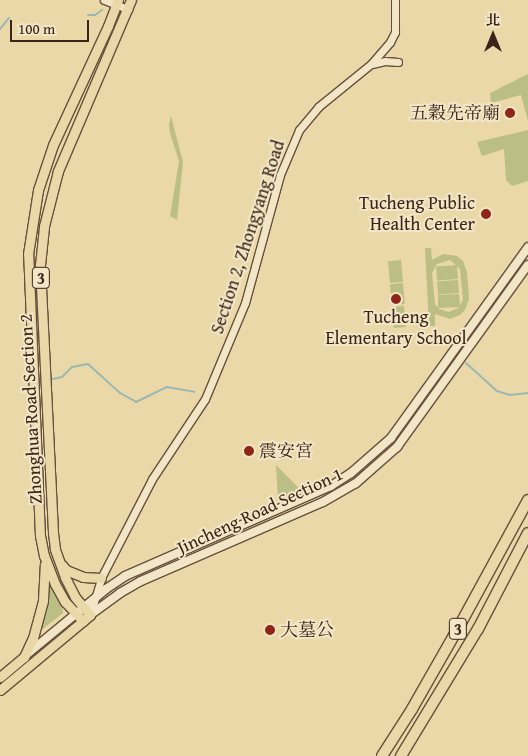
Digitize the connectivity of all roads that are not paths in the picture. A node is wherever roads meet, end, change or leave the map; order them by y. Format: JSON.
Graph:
{"nodes":[{"id":1,"x":104,"y":0,"type":"edge"},
{"id":2,"x":395,"y":0,"type":"edge"},
{"id":3,"x":117,"y":2,"type":"edge"},
{"id":4,"x":129,"y":5,"type":"edge"},
{"id":5,"x":398,"y":62,"type":"dead end"},
{"id":6,"x":372,"y":64,"type":"junction"},
{"id":7,"x":528,"y":247,"type":"edge"},
{"id":8,"x":528,"y":265,"type":"edge"},
{"id":9,"x":528,"y":500,"type":"edge"},
{"id":10,"x":528,"y":533,"type":"edge"},
{"id":11,"x":44,"y":556,"type":"junction"},
{"id":12,"x":60,"y":563,"type":"junction"},
{"id":13,"x":101,"y":578,"type":"junction"},
{"id":14,"x":94,"y":598,"type":"junction"},
{"id":15,"x":83,"y":607,"type":"junction"},
{"id":16,"x":75,"y":614,"type":"junction"},
{"id":17,"x":90,"y":615,"type":"junction"},
{"id":18,"x":82,"y":621,"type":"junction"},
{"id":19,"x":24,"y":657,"type":"junction"},
{"id":20,"x":0,"y":677,"type":"edge"},
{"id":21,"x":0,"y":690,"type":"edge"},
{"id":22,"x":382,"y":756,"type":"edge"},
{"id":23,"x":401,"y":756,"type":"edge"}],
"edges":[{"from":1,"to":3,"type":"street"},
{"from":2,"to":6,"type":"street","name":"Section 2, Zhongyang Road"},
{"from":3,"to":4,"type":"street"},
{"from":3,"to":11,"type":"main road","name":"Zhonghua Road Section 2","number":"3"},
{"from":4,"to":12,"type":"main road","name":"Zhonghua Road Section 2","number":"3"},
{"from":5,"to":6,"type":"street"},
{"from":6,"to":13,"type":"street","name":"Section 2, Zhongyang Road"},
{"from":7,"to":14,"type":"main road","name":"Jincheng Road Section 1"},
{"from":8,"to":17,"type":"main road","name":"Jincheng Road Section 1"},
{"from":9,"to":22,"type":"highway","number":"3"},
{"from":10,"to":23,"type":"highway","number":"3"},
{"from":11,"to":16,"type":"main road","number":"3"},
{"from":11,"to":19,"type":"main road","number":"3"},
{"from":12,"to":13,"type":"main road"},
{"from":12,"to":15,"type":"main road","number":"3"},
{"from":13,"to":14,"type":"street","name":"Section 2, Zhongyang Road"},
{"from":14,"to":15,"type":"main road","name":"Jincheng Road Section 1"},
{"from":14,"to":17,"type":"street","name":"Section 2, Zhongyang Road"},
{"from":15,"to":16,"type":"main road","name":"Jincheng Road Section 1"},
{"from":15,"to":17,"type":"main road","number":"3"},
{"from":16,"to":18,"type":"main road","number":"3"},
{"from":16,"to":19,"type":"main road","name":"Jincheng Road Section 1"},
{"from":17,"to":18,"type":"main road"},
{"from":18,"to":21,"type":"main road"},
{"from":19,"to":20,"type":"main road","number":"3"}]}
